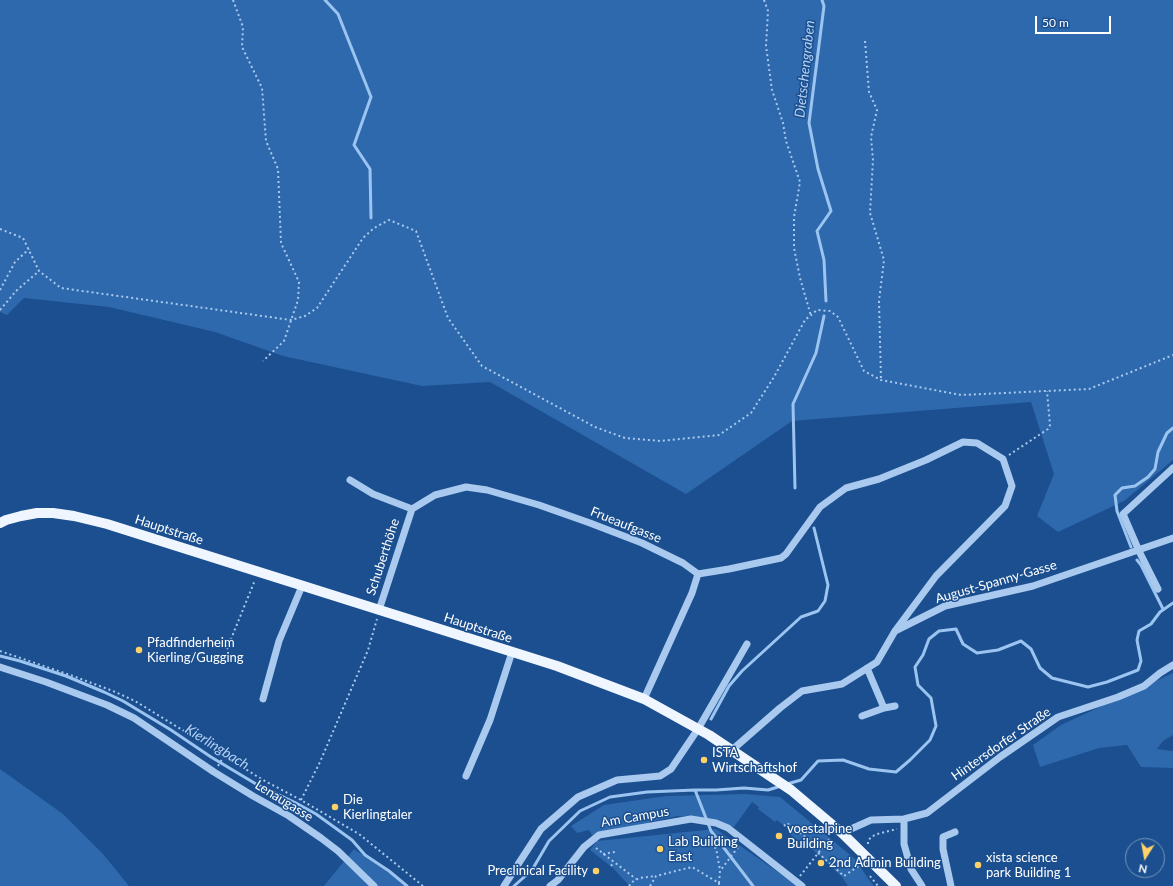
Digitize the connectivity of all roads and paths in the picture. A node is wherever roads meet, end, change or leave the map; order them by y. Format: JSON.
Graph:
{"nodes":[{"id":1,"x":233,"y":0,"type":"edge"},
{"id":2,"x":764,"y":0,"type":"edge"},
{"id":3,"x":865,"y":41,"type":"dead end"},
{"id":4,"x":0,"y":229,"type":"edge"},
{"id":5,"x":28,"y":249,"type":"junction"},
{"id":6,"x":39,"y":271,"type":"junction"},
{"id":7,"x":0,"y":290,"type":"edge"},
{"id":8,"x":0,"y":310,"type":"edge"},
{"id":9,"x":811,"y":316,"type":"junction"},
{"id":10,"x":291,"y":320,"type":"junction"},
{"id":11,"x":1173,"y":355,"type":"edge"},
{"id":12,"x":264,"y":361,"type":"dead end"},
{"id":13,"x":882,"y":380,"type":"junction"},
{"id":14,"x":1047,"y":391,"type":"junction"},
{"id":15,"x":1003,"y":459,"type":"junction"},
{"id":16,"x":1173,"y":468,"type":"edge"},
{"id":17,"x":350,"y":480,"type":"dead end"},
{"id":18,"x":412,"y":509,"type":"junction"},
{"id":19,"x":0,"y":523,"type":"edge"},
{"id":20,"x":1173,"y":538,"type":"edge"},
{"id":21,"x":1139,"y":551,"type":"junction"},
{"id":22,"x":258,"y":572,"type":"junction"},
{"id":23,"x":698,"y":574,"type":"junction"},
{"id":24,"x":302,"y":586,"type":"junction"},
{"id":25,"x":1158,"y":589,"type":"dead end"},
{"id":26,"x":379,"y":610,"type":"junction"},
{"id":27,"x":895,"y":631,"type":"junction"},
{"id":28,"x":747,"y":644,"type":"dead end"},
{"id":29,"x":227,"y":649,"type":"dead end"},
{"id":30,"x":0,"y":651,"type":"edge"},
{"id":31,"x":512,"y":652,"type":"junction"},
{"id":32,"x":1173,"y":665,"type":"edge"},
{"id":33,"x":0,"y":668,"type":"edge"},
{"id":34,"x":867,"y":668,"type":"junction"},
{"id":35,"x":263,"y":699,"type":"dead end"},
{"id":36,"x":644,"y":700,"type":"junction"},
{"id":37,"x":896,"y":706,"type":"dead end"},
{"id":38,"x":884,"y":708,"type":"junction"},
{"id":39,"x":862,"y":716,"type":"dead end"},
{"id":40,"x":698,"y":729,"type":"junction"},
{"id":41,"x":732,"y":750,"type":"junction"},
{"id":42,"x":224,"y":756,"type":"junction"},
{"id":43,"x":217,"y":768,"type":"dead end"},
{"id":44,"x":466,"y":776,"type":"dead end"},
{"id":45,"x":301,"y":800,"type":"junction"},
{"id":46,"x":904,"y":819,"type":"junction"},
{"id":47,"x":784,"y":826,"type":"dead end"},
{"id":48,"x":903,"y":828,"type":"junction"},
{"id":49,"x":842,"y":832,"type":"junction"},
{"id":50,"x":955,"y":832,"type":"dead end"},
{"id":51,"x":589,"y":843,"type":"junction"},
{"id":52,"x":705,"y":846,"type":"dead end"},
{"id":53,"x":820,"y":849,"type":"junction"},
{"id":54,"x":615,"y":852,"type":"dead end"},
{"id":55,"x":818,"y":853,"type":"junction"},
{"id":56,"x":603,"y":854,"type":"junction"},
{"id":57,"x":733,"y":854,"type":"dead end"},
{"id":58,"x":864,"y":860,"type":"junction"},
{"id":59,"x":614,"y":862,"type":"junction"},
{"id":60,"x":611,"y":866,"type":"dead end"},
{"id":61,"x":864,"y":867,"type":"dead end"},
{"id":62,"x":720,"y":871,"type":"junction"},
{"id":63,"x":869,"y":874,"type":"dead end"},
{"id":64,"x":656,"y":876,"type":"junction"},
{"id":65,"x":636,"y":879,"type":"junction"},
{"id":66,"x":719,"y":883,"type":"junction"},
{"id":67,"x":799,"y":884,"type":"edge"},
{"id":68,"x":374,"y":886,"type":"edge"},
{"id":69,"x":423,"y":886,"type":"edge"},
{"id":70,"x":504,"y":886,"type":"edge"},
{"id":71,"x":550,"y":886,"type":"edge"},
{"id":72,"x":629,"y":886,"type":"edge"},
{"id":73,"x":650,"y":886,"type":"edge"},
{"id":74,"x":719,"y":886,"type":"edge"},
{"id":75,"x":878,"y":886,"type":"edge"},
{"id":76,"x":896,"y":886,"type":"edge"},
{"id":77,"x":922,"y":886,"type":"edge"},
{"id":78,"x":950,"y":886,"type":"edge"}],
"edges":[{"from":1,"to":10,"type":"path"},
{"from":2,"to":9,"type":"path"},
{"from":3,"to":13,"type":"path"},
{"from":4,"to":5,"type":"path"},
{"from":5,"to":6,"type":"path"},
{"from":5,"to":7,"type":"path"},
{"from":6,"to":8,"type":"path"},
{"from":6,"to":10,"type":"path"},
{"from":9,"to":10,"type":"path"},
{"from":9,"to":13,"type":"path"},
{"from":10,"to":12,"type":"path"},
{"from":11,"to":14,"type":"path"},
{"from":13,"to":14,"type":"path"},
{"from":14,"to":15,"type":"path"},
{"from":15,"to":23,"type":"street"},
{"from":15,"to":27,"type":"street"},
{"from":16,"to":21,"type":"street"},
{"from":17,"to":18,"type":"street","name":"Schuberthöhe"},
{"from":18,"to":23,"type":"street","name":"Frueaufgasse"},
{"from":18,"to":26,"type":"street","name":"Schuberthöhe"},
{"from":19,"to":22,"type":"main road","name":"Hauptstraße"},
{"from":20,"to":21,"type":"street","name":"August-Spanny-Gasse"},
{"from":21,"to":25,"type":"street"},
{"from":21,"to":27,"type":"street","name":"August-Spanny-Gasse"},
{"from":22,"to":24,"type":"main road","name":"Hauptstraße"},
{"from":22,"to":29,"type":"path"},
{"from":23,"to":36,"type":"street"},
{"from":24,"to":26,"type":"main road","name":"Hauptstraße"},
{"from":24,"to":35,"type":"street"},
{"from":26,"to":31,"type":"main road","name":"Hauptstraße"},
{"from":26,"to":45,"type":"path"},
{"from":27,"to":34,"type":"street"},
{"from":28,"to":40,"type":"street"},
{"from":30,"to":42,"type":"path"},
{"from":31,"to":36,"type":"main road","name":"Hauptstraße"},
{"from":31,"to":44,"type":"street"},
{"from":32,"to":46,"type":"street","name":"Hintersdorfer Straße"},
{"from":33,"to":68,"type":"street","name":"Lenaugasse"},
{"from":34,"to":38,"type":"street"},
{"from":34,"to":41,"type":"street"},
{"from":36,"to":40,"type":"main road","name":"Hauptstraße"},
{"from":37,"to":38,"type":"street"},
{"from":38,"to":39,"type":"street"},
{"from":40,"to":41,"type":"main road","name":"Hauptstraße"},
{"from":40,"to":70,"type":"street"},
{"from":41,"to":49,"type":"main road","name":"Hauptstraße"},
{"from":42,"to":43,"type":"path"},
{"from":42,"to":45,"type":"path"},
{"from":45,"to":69,"type":"path"},
{"from":46,"to":48,"type":"street"},
{"from":46,"to":49,"type":"street","name":"Hintersdorfer Straße"},
{"from":47,"to":53,"type":"path"},
{"from":48,"to":58,"type":"path"},
{"from":48,"to":77,"type":"street"},
{"from":49,"to":53,"type":"path"},
{"from":49,"to":58,"type":"main road","name":"Hauptstraße"},
{"from":50,"to":78,"type":"street"},
{"from":51,"to":56,"type":"path"},
{"from":51,"to":67,"type":"street","name":"Am Campus"},
{"from":51,"to":71,"type":"street","name":"Am Campus"},
{"from":52,"to":62,"type":"path"},
{"from":53,"to":55,"type":"path"},
{"from":54,"to":56,"type":"path"},
{"from":55,"to":58,"type":"path"},
{"from":55,"to":67,"type":"path"},
{"from":56,"to":59,"type":"path"},
{"from":57,"to":62,"type":"path"},
{"from":58,"to":61,"type":"path"},
{"from":58,"to":76,"type":"main road","name":"Hauptstraße"},
{"from":59,"to":60,"type":"path"},
{"from":59,"to":65,"type":"path"},
{"from":62,"to":66,"type":"path"},
{"from":63,"to":75,"type":"path"},
{"from":64,"to":65,"type":"path"},
{"from":64,"to":66,"type":"path"},
{"from":64,"to":73,"type":"path"},
{"from":65,"to":72,"type":"path"},
{"from":66,"to":74,"type":"path"}]}
